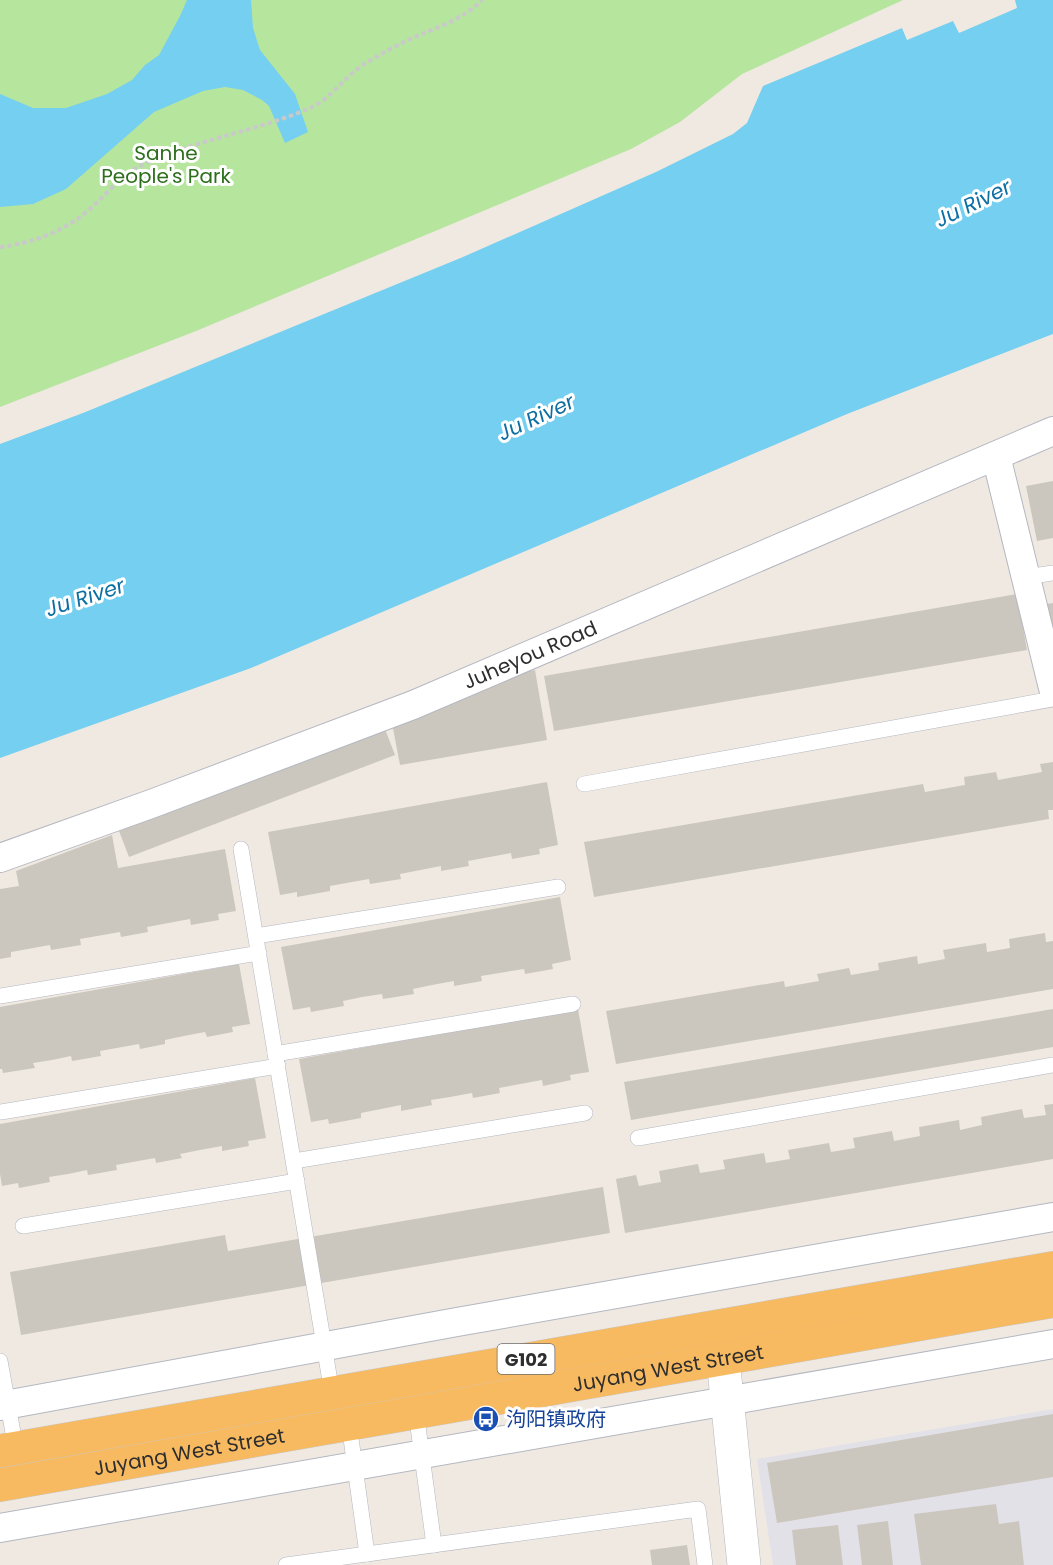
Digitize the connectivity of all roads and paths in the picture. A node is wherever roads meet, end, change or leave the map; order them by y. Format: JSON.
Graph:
{"nodes":[{"id":1,"x":482,"y":0,"type":"edge"},
{"id":2,"x":0,"y":247,"type":"edge"},
{"id":3,"x":1053,"y":431,"type":"edge"},
{"id":4,"x":996,"y":456,"type":"junction"},
{"id":5,"x":1040,"y":575,"type":"edge"},
{"id":6,"x":1053,"y":688,"type":"edge"},
{"id":7,"x":1053,"y":699,"type":"edge"},
{"id":8,"x":584,"y":784,"type":"dead end"},
{"id":9,"x":242,"y":849,"type":"dead end"},
{"id":10,"x":0,"y":858,"type":"edge"},
{"id":11,"x":558,"y":886,"type":"dead end"},
{"id":12,"x":256,"y":936,"type":"junction"},
{"id":13,"x":259,"y":953,"type":"junction"},
{"id":14,"x":0,"y":996,"type":"edge"},
{"id":15,"x":573,"y":1004,"type":"dead end"},
{"id":16,"x":276,"y":1060,"type":"junction"},
{"id":17,"x":1053,"y":1065,"type":"edge"},
{"id":18,"x":1,"y":1112,"type":"edge"},
{"id":19,"x":585,"y":1113,"type":"dead end"},
{"id":20,"x":638,"y":1138,"type":"dead end"},
{"id":21,"x":294,"y":1161,"type":"junction"},
{"id":22,"x":297,"y":1181,"type":"junction"},
{"id":23,"x":1053,"y":1217,"type":"edge"},
{"id":24,"x":23,"y":1226,"type":"dead end"},
{"id":25,"x":1053,"y":1268,"type":"edge"},
{"id":26,"x":1053,"y":1301,"type":"edge"},
{"id":27,"x":1053,"y":1344,"type":"edge"},
{"id":28,"x":324,"y":1346,"type":"junction"},
{"id":29,"x":723,"y":1359,"type":"junction"},
{"id":30,"x":0,"y":1361,"type":"edge"},
{"id":31,"x":332,"y":1393,"type":"junction"},
{"id":32,"x":728,"y":1400,"type":"junction"},
{"id":33,"x":4,"y":1405,"type":"edge"},
{"id":34,"x":416,"y":1412,"type":"junction"},
{"id":35,"x":349,"y":1424,"type":"junction"},
{"id":36,"x":8,"y":1450,"type":"edge"},
{"id":37,"x":421,"y":1453,"type":"junction"},
{"id":38,"x":355,"y":1465,"type":"junction"},
{"id":39,"x":0,"y":1485,"type":"edge"},
{"id":40,"x":0,"y":1528,"type":"edge"},
{"id":41,"x":434,"y":1545,"type":"junction"},
{"id":42,"x":367,"y":1554,"type":"junction"},
{"id":43,"x":286,"y":1565,"type":"edge"},
{"id":44,"x":705,"y":1565,"type":"edge"},
{"id":45,"x":744,"y":1565,"type":"edge"}],
"edges":[{"from":1,"to":2,"type":"path"},
{"from":3,"to":4,"type":"street","name":"Juheyou Road"},
{"from":4,"to":5,"type":"street"},
{"from":4,"to":10,"type":"street","name":"Juheyou Road"},
{"from":5,"to":6,"type":"street"},
{"from":7,"to":8,"type":"lane"},
{"from":9,"to":12,"type":"lane"},
{"from":11,"to":12,"type":"lane"},
{"from":12,"to":13,"type":"lane"},
{"from":13,"to":14,"type":"lane"},
{"from":13,"to":16,"type":"lane"},
{"from":15,"to":16,"type":"lane"},
{"from":16,"to":18,"type":"lane"},
{"from":16,"to":21,"type":"lane"},
{"from":17,"to":20,"type":"lane"},
{"from":19,"to":21,"type":"lane"},
{"from":21,"to":22,"type":"lane"},
{"from":22,"to":24,"type":"lane"},
{"from":22,"to":28,"type":"lane"},
{"from":23,"to":28,"type":"street"},
{"from":25,"to":31,"type":"highway","name":"Juyang West Street","number":"G102"},
{"from":26,"to":29,"type":"highway","name":"Juyang West Street","number":"G102"},
{"from":27,"to":32,"type":"street"},
{"from":28,"to":31,"type":"lane"},
{"from":28,"to":33,"type":"street"},
{"from":29,"to":32,"type":"street"},
{"from":29,"to":34,"type":"highway","name":"Juyang West Street","number":"G102"},
{"from":30,"to":33,"type":"lane"},
{"from":31,"to":36,"type":"highway","name":"Juyang West Street","number":"G102"},
{"from":32,"to":37,"type":"street"},
{"from":32,"to":45,"type":"street"},
{"from":33,"to":36,"type":"lane"},
{"from":34,"to":35,"type":"highway","name":"Juyang West Street","number":"G102"},
{"from":34,"to":37,"type":"lane"},
{"from":35,"to":38,"type":"lane"},
{"from":35,"to":39,"type":"highway","name":"Juyang West Street","number":"G102"},
{"from":37,"to":38,"type":"street"},
{"from":37,"to":41,"type":"lane"},
{"from":38,"to":40,"type":"street"},
{"from":38,"to":42,"type":"lane"},
{"from":41,"to":42,"type":"lane"},
{"from":41,"to":44,"type":"lane"},
{"from":42,"to":43,"type":"lane"}]}
